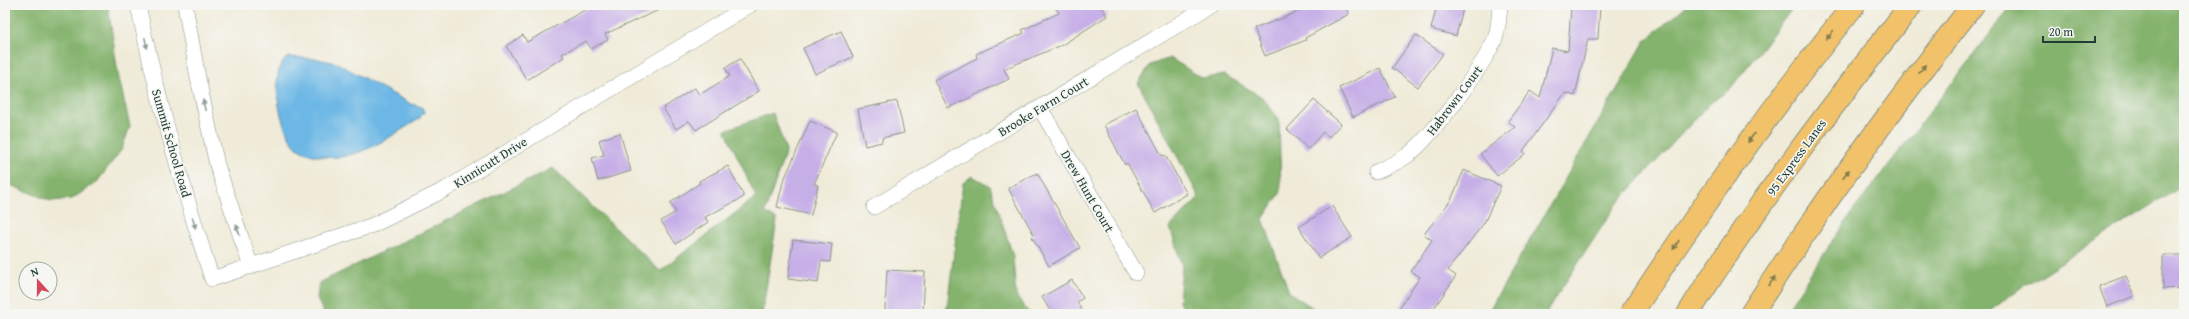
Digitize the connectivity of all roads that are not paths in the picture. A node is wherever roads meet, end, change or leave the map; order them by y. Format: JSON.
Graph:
{"nodes":[{"id":1,"x":138,"y":5,"type":"edge"},
{"id":2,"x":185,"y":5,"type":"edge"},
{"id":3,"x":750,"y":5,"type":"edge"},
{"id":4,"x":1212,"y":5,"type":"edge"},
{"id":5,"x":1500,"y":5,"type":"edge"},
{"id":6,"x":1854,"y":5,"type":"edge"},
{"id":7,"x":1911,"y":5,"type":"edge"},
{"id":8,"x":1973,"y":5,"type":"edge"},
{"id":9,"x":1040,"y":108,"type":"junction"},
{"id":10,"x":1376,"y":172,"type":"dead end"},
{"id":11,"x":874,"y":207,"type":"dead end"},
{"id":12,"x":251,"y":267,"type":"junction"},
{"id":13,"x":1136,"y":273,"type":"dead end"},
{"id":14,"x":212,"y":279,"type":"joint"},
{"id":15,"x":1631,"y":314,"type":"edge"},
{"id":16,"x":1688,"y":314,"type":"edge"},
{"id":17,"x":1751,"y":314,"type":"edge"}],
"edges":[{"from":1,"to":14,"type":"street","name":"Summit School Road","one_way":true},
{"from":12,"to":2,"type":"street","one_way":true},
{"from":3,"to":12,"type":"street","name":"Kinnicutt Drive"},
{"from":4,"to":9,"type":"street","name":"Brooke Farm Court"},
{"from":5,"to":10,"type":"street","name":"Habrown Court"},
{"from":6,"to":15,"type":"highway","one_way":true},
{"from":7,"to":16,"type":"highway","name":"95 Express Lanes"},
{"from":17,"to":8,"type":"highway","one_way":true},
{"from":9,"to":11,"type":"street","name":"Brooke Farm Court"},
{"from":9,"to":13,"type":"street","name":"Drew Hunt Court"},
{"from":12,"to":14,"type":"street","name":"Kinnicutt Drive"}]}
